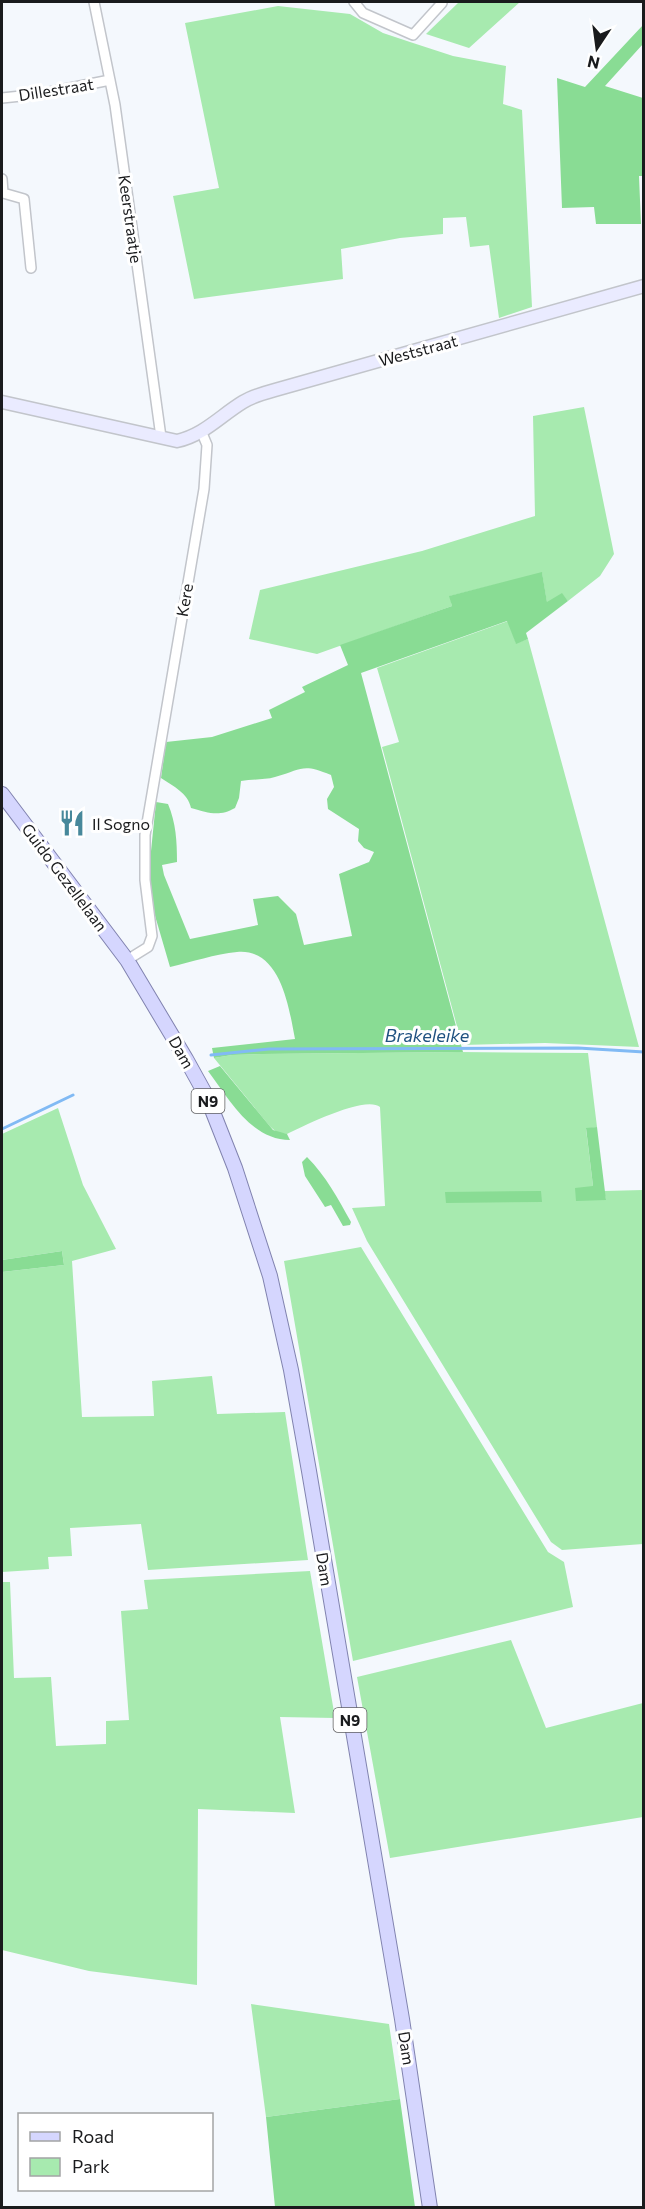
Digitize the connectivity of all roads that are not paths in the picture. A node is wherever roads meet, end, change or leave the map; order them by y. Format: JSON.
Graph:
{"nodes":[{"id":1,"x":94,"y":2,"type":"edge"},
{"id":2,"x":354,"y":2,"type":"edge"},
{"id":3,"x":441,"y":3,"type":"dead end"},
{"id":4,"x":110,"y":80,"type":"junction"},
{"id":5,"x":2,"y":98,"type":"edge"},
{"id":6,"x":2,"y":179,"type":"edge"},
{"id":7,"x":31,"y":268,"type":"dead end"},
{"id":8,"x":644,"y":286,"type":"edge"},
{"id":9,"x":2,"y":402,"type":"edge"},
{"id":10,"x":202,"y":432,"type":"junction"},
{"id":11,"x":160,"y":438,"type":"junction"},
{"id":12,"x":2,"y":794,"type":"edge"},
{"id":13,"x":127,"y":960,"type":"junction"},
{"id":14,"x":430,"y":2208,"type":"edge"}],
"edges":[{"from":1,"to":4,"type":"street","name":"Keerstraatje"},
{"from":2,"to":3,"type":"street"},
{"from":4,"to":5,"type":"street","name":"Dillestraat"},
{"from":4,"to":11,"type":"street","name":"Keerstraatje"},
{"from":6,"to":7,"type":"street"},
{"from":8,"to":10,"type":"street","name":"Weststraat"},
{"from":9,"to":11,"type":"street"},
{"from":10,"to":11,"type":"street"},
{"from":10,"to":13,"type":"street","name":"Kere"},
{"from":12,"to":13,"type":"main road","name":"Guido Gezellelaan","number":"N9"},
{"from":13,"to":14,"type":"main road","name":"Dam","number":"N9"}]}
